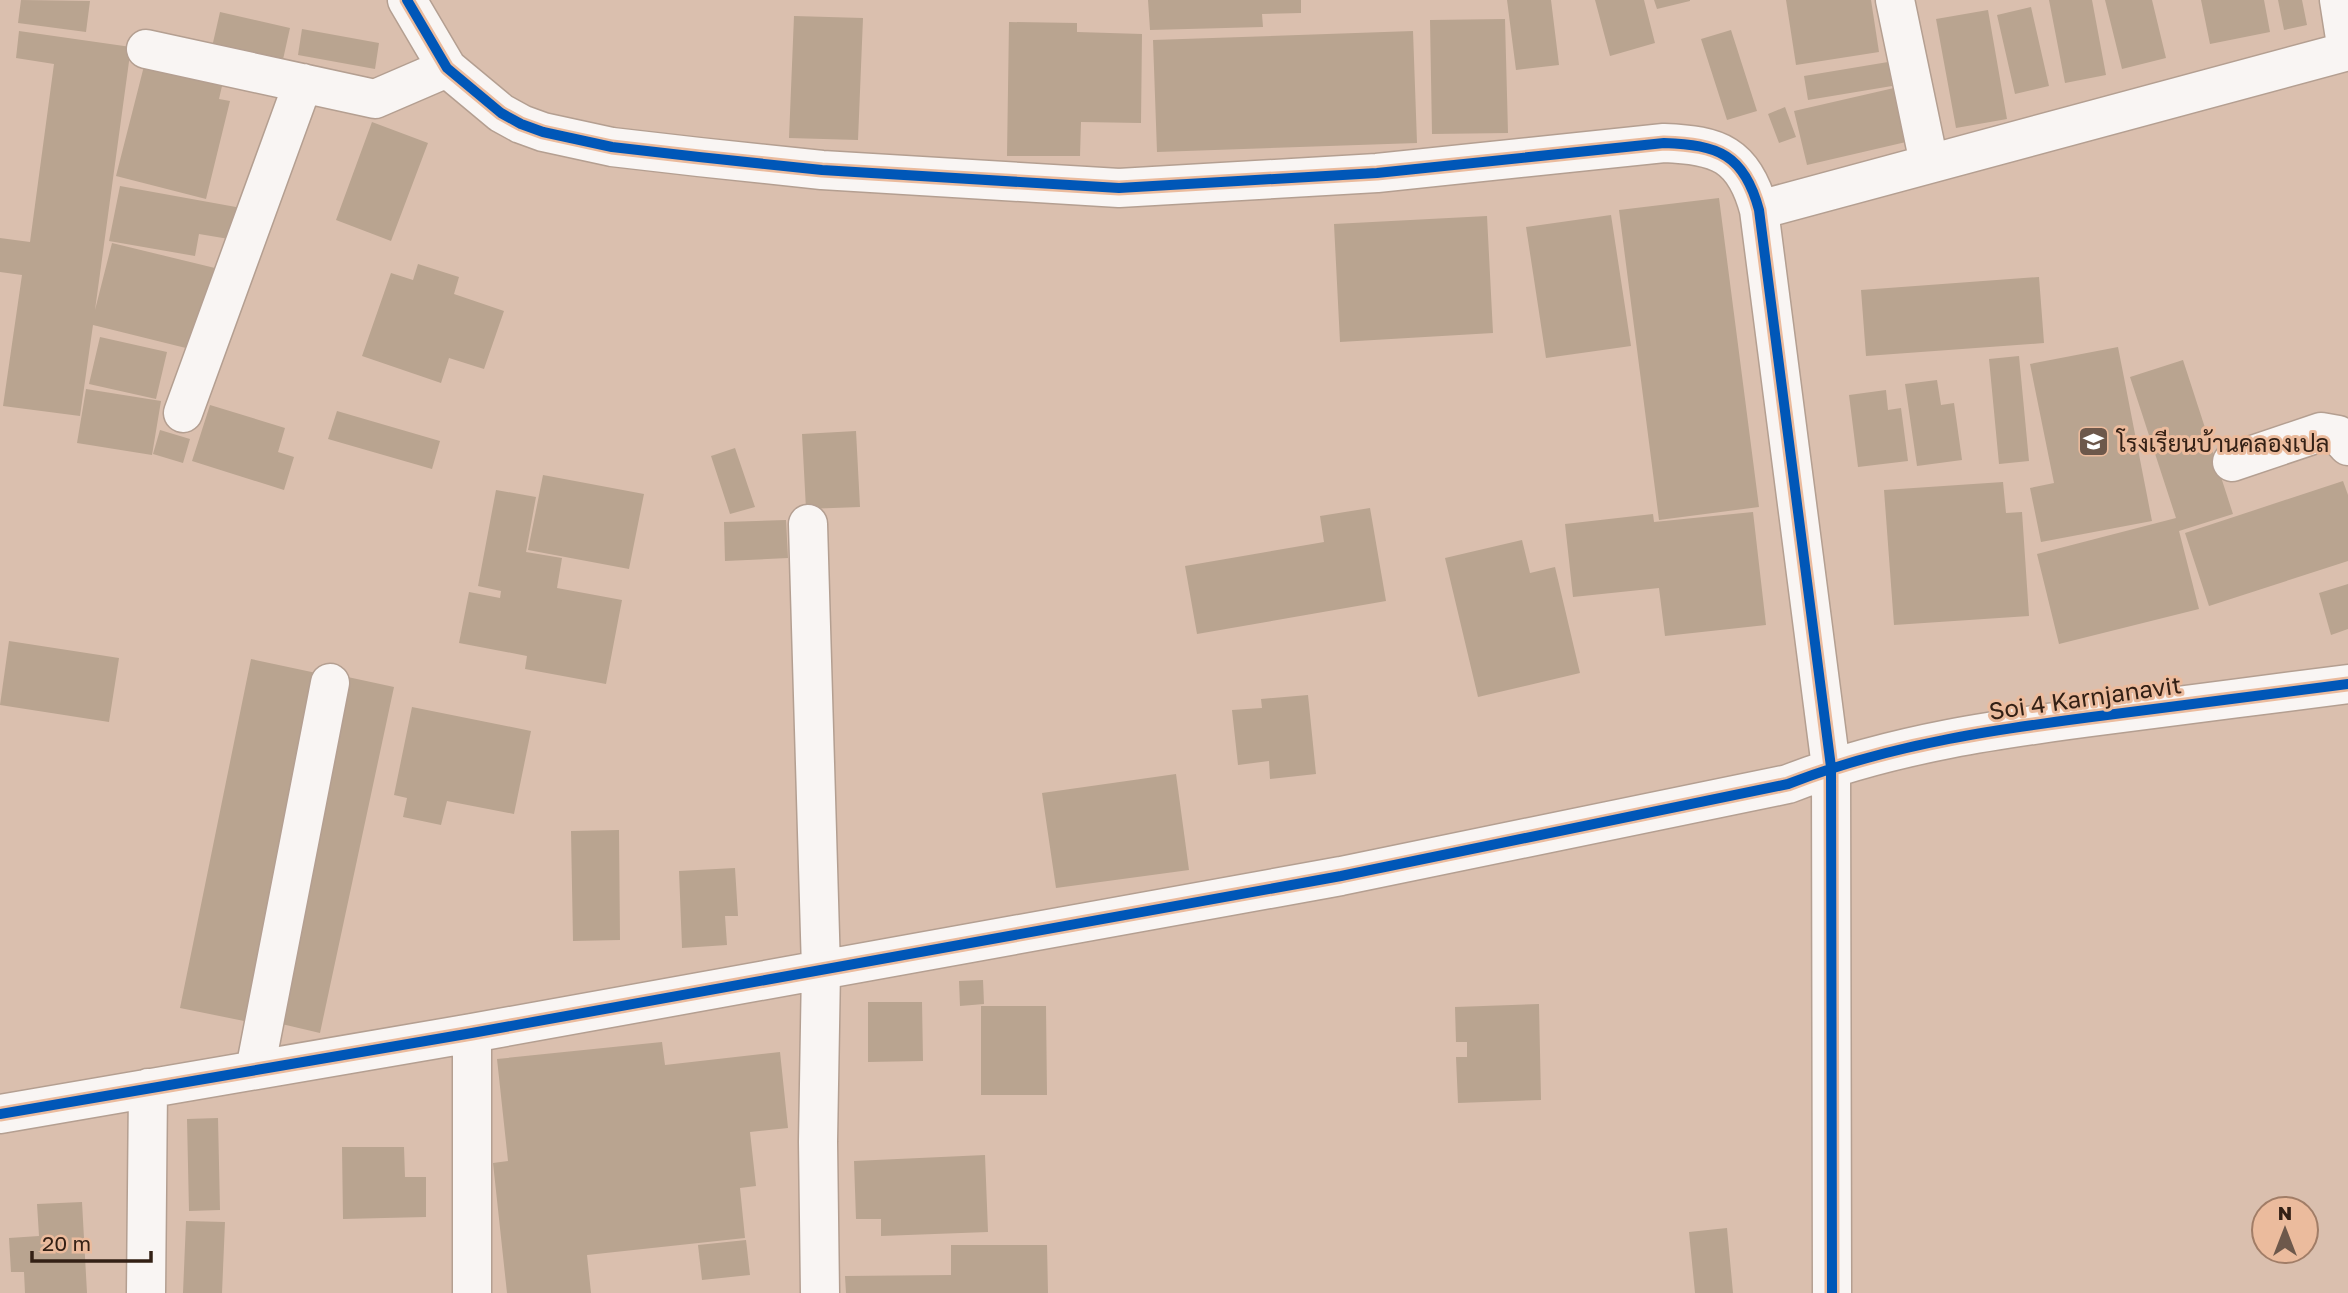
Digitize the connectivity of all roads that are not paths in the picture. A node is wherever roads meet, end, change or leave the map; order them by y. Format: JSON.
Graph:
{"nodes":[{"id":1,"x":407,"y":0,"type":"edge"},
{"id":2,"x":1895,"y":0,"type":"edge"},
{"id":3,"x":2339,"y":0,"type":"edge"},
{"id":4,"x":146,"y":49,"type":"dead end"},
{"id":5,"x":2347,"y":51,"type":"edge"},
{"id":6,"x":447,"y":68,"type":"junction"},
{"id":7,"x":303,"y":83,"type":"junction"},
{"id":8,"x":1929,"y":163,"type":"junction"},
{"id":9,"x":1759,"y":210,"type":"junction"},
{"id":10,"x":183,"y":413,"type":"dead end"},
{"id":11,"x":2348,"y":446,"type":"edge"},
{"id":12,"x":2232,"y":462,"type":"dead end"},
{"id":13,"x":808,"y":524,"type":"dead end"},
{"id":14,"x":330,"y":683,"type":"dead end"},
{"id":15,"x":2348,"y":684,"type":"edge"},
{"id":16,"x":1831,"y":767,"type":"junction"},
{"id":17,"x":821,"y":969,"type":"junction"},
{"id":18,"x":472,"y":1032,"type":"junction"},
{"id":19,"x":255,"y":1070,"type":"junction"},
{"id":20,"x":148,"y":1088,"type":"junction"},
{"id":21,"x":0,"y":1114,"type":"edge"},
{"id":22,"x":146,"y":1293,"type":"edge"},
{"id":23,"x":472,"y":1293,"type":"edge"},
{"id":24,"x":820,"y":1293,"type":"edge"},
{"id":25,"x":1832,"y":1293,"type":"edge"}],
"edges":[{"from":1,"to":6,"type":"street"},
{"from":2,"to":8,"type":"street"},
{"from":3,"to":5,"type":"street"},
{"from":4,"to":7,"type":"street"},
{"from":5,"to":8,"type":"street"},
{"from":6,"to":7,"type":"street"},
{"from":6,"to":9,"type":"street"},
{"from":7,"to":10,"type":"street"},
{"from":8,"to":9,"type":"street"},
{"from":9,"to":16,"type":"street"},
{"from":11,"to":12,"type":"street"},
{"from":13,"to":17,"type":"street"},
{"from":14,"to":19,"type":"street"},
{"from":15,"to":16,"type":"street","name":"Soi 4 Karnjanavit"},
{"from":16,"to":17,"type":"street","name":"Soi 4 Karnjanavit"},
{"from":16,"to":25,"type":"street"},
{"from":17,"to":18,"type":"street","name":"Soi 4 Karnjanavit"},
{"from":17,"to":24,"type":"street"},
{"from":18,"to":19,"type":"street","name":"Soi 4 Karnjanavit"},
{"from":18,"to":23,"type":"street"},
{"from":19,"to":20,"type":"street","name":"Soi 4 Karnjanavit"},
{"from":20,"to":21,"type":"street","name":"Soi 4 Karnjanavit"},
{"from":20,"to":22,"type":"street"}]}
